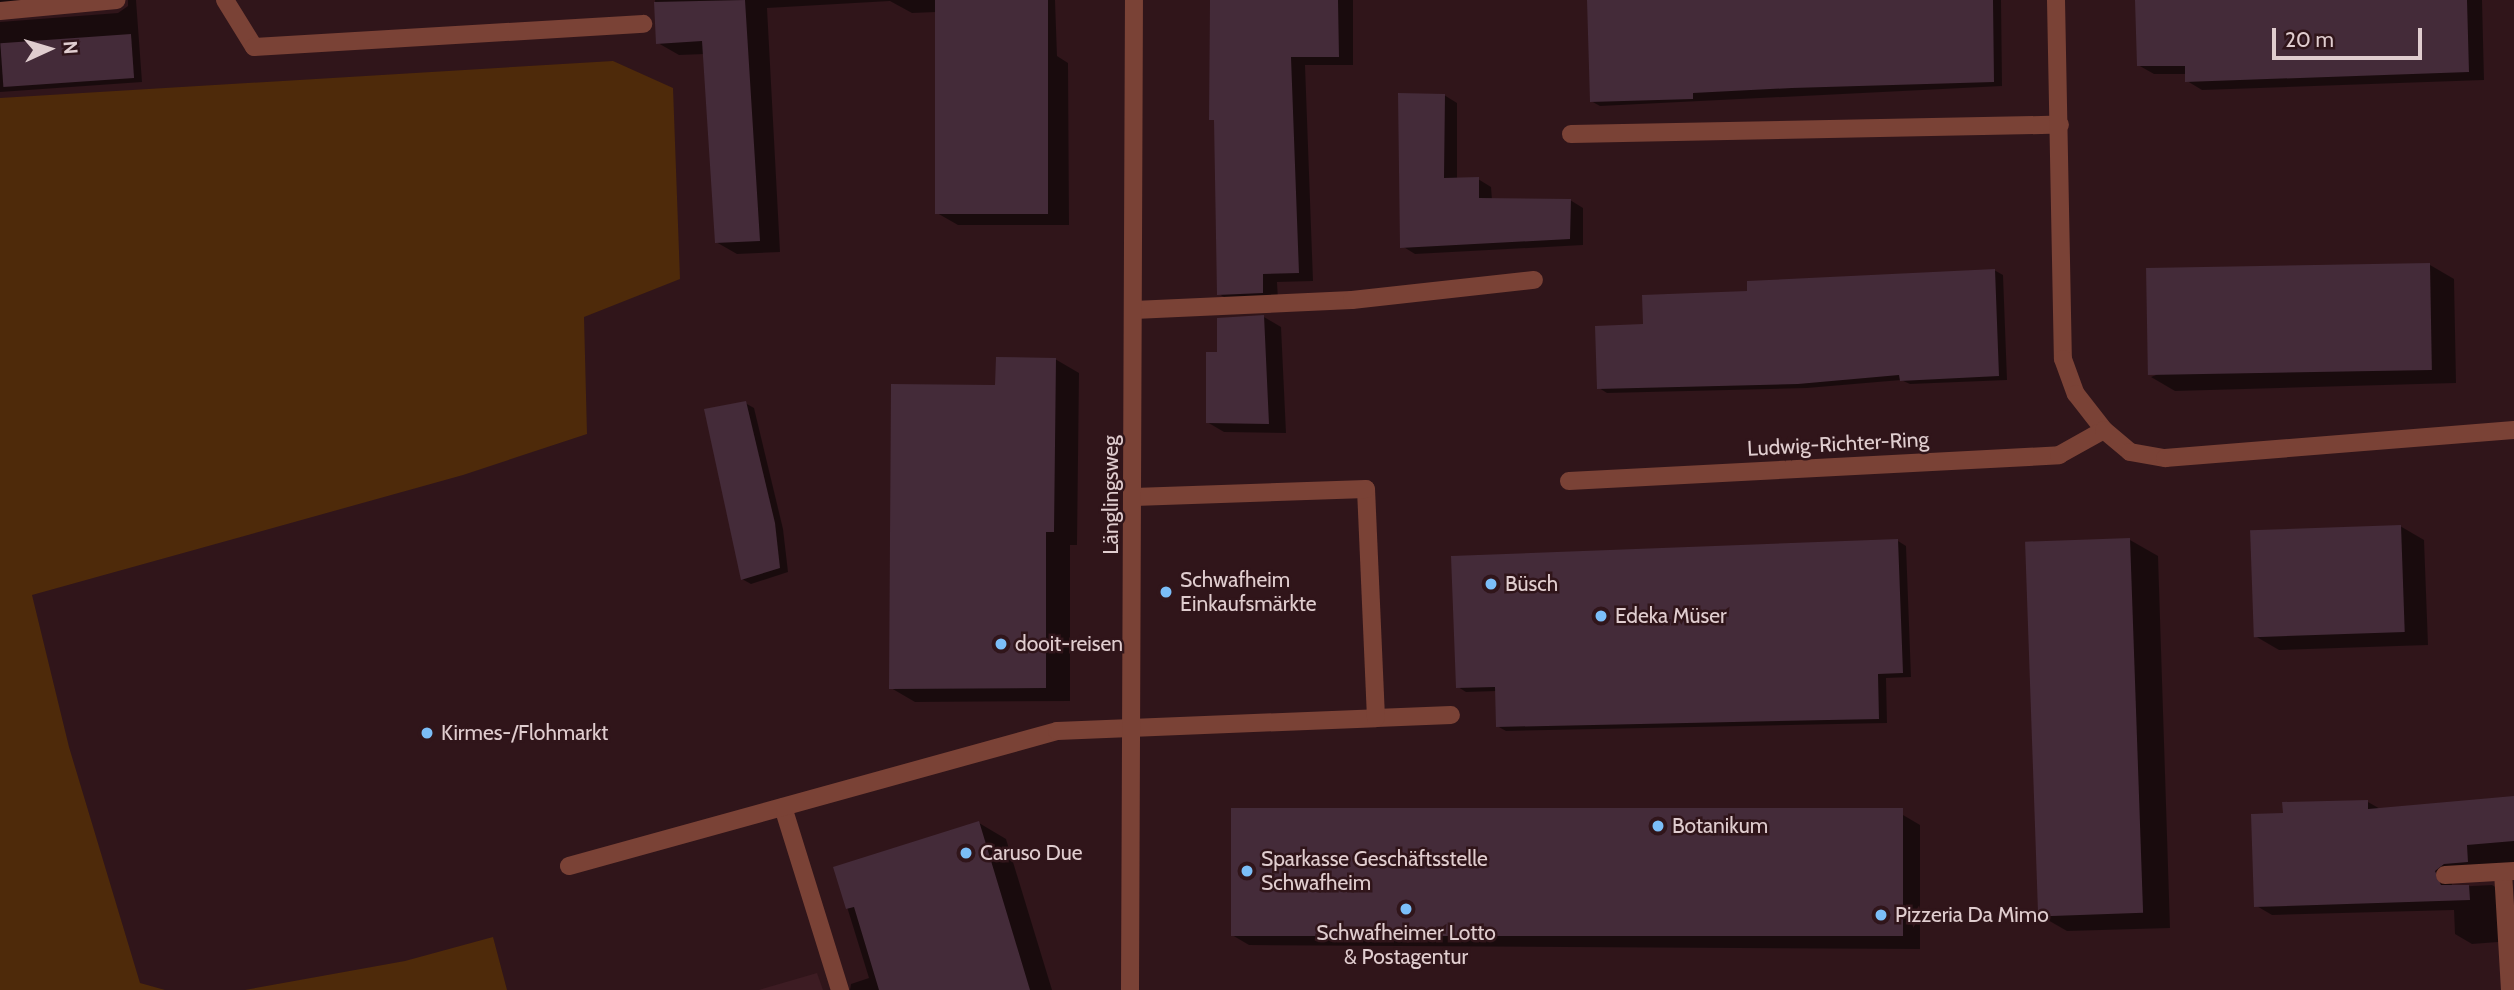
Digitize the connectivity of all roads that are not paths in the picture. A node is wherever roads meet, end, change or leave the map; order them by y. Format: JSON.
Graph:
{"nodes":[{"id":1,"x":116,"y":0,"type":"edge"},
{"id":2,"x":225,"y":0,"type":"edge"},
{"id":3,"x":1134,"y":0,"type":"edge"},
{"id":4,"x":2056,"y":0,"type":"edge"},
{"id":5,"x":0,"y":11,"type":"edge"},
{"id":6,"x":643,"y":24,"type":"dead end"},
{"id":7,"x":2060,"y":125,"type":"junction"},
{"id":8,"x":1571,"y":134,"type":"dead end"},
{"id":9,"x":1534,"y":281,"type":"dead end"},
{"id":10,"x":1134,"y":310,"type":"junction"},
{"id":11,"x":2104,"y":430,"type":"junction"},
{"id":12,"x":2514,"y":430,"type":"edge"},
{"id":13,"x":1569,"y":481,"type":"dead end"},
{"id":14,"x":1134,"y":497,"type":"junction"},
{"id":15,"x":1451,"y":715,"type":"dead end"},
{"id":16,"x":1376,"y":718,"type":"junction"},
{"id":17,"x":1132,"y":728,"type":"junction"},
{"id":18,"x":783,"y":807,"type":"junction"},
{"id":19,"x":569,"y":866,"type":"dead end"},
{"id":20,"x":2508,"y":872,"type":"edge"},
{"id":21,"x":2445,"y":875,"type":"dead end"},
{"id":22,"x":840,"y":990,"type":"edge"},
{"id":23,"x":1130,"y":990,"type":"edge"},
{"id":24,"x":2510,"y":990,"type":"edge"}],
"edges":[{"from":1,"to":5,"type":"street"},
{"from":2,"to":6,"type":"street"},
{"from":3,"to":10,"type":"street","name":"Länglingsweg"},
{"from":4,"to":7,"type":"street"},
{"from":7,"to":8,"type":"street"},
{"from":7,"to":11,"type":"street"},
{"from":9,"to":10,"type":"street"},
{"from":10,"to":14,"type":"street","name":"Länglingsweg"},
{"from":11,"to":12,"type":"street"},
{"from":11,"to":13,"type":"street","name":"Ludwig-Richter-Ring"},
{"from":14,"to":16,"type":"street"},
{"from":14,"to":17,"type":"street","name":"Länglingsweg"},
{"from":15,"to":16,"type":"street"},
{"from":16,"to":17,"type":"street"},
{"from":17,"to":18,"type":"street"},
{"from":17,"to":23,"type":"street","name":"Länglingsweg"},
{"from":18,"to":19,"type":"street"},
{"from":18,"to":22,"type":"street"},
{"from":20,"to":21,"type":"street"},
{"from":20,"to":24,"type":"street"}]}
